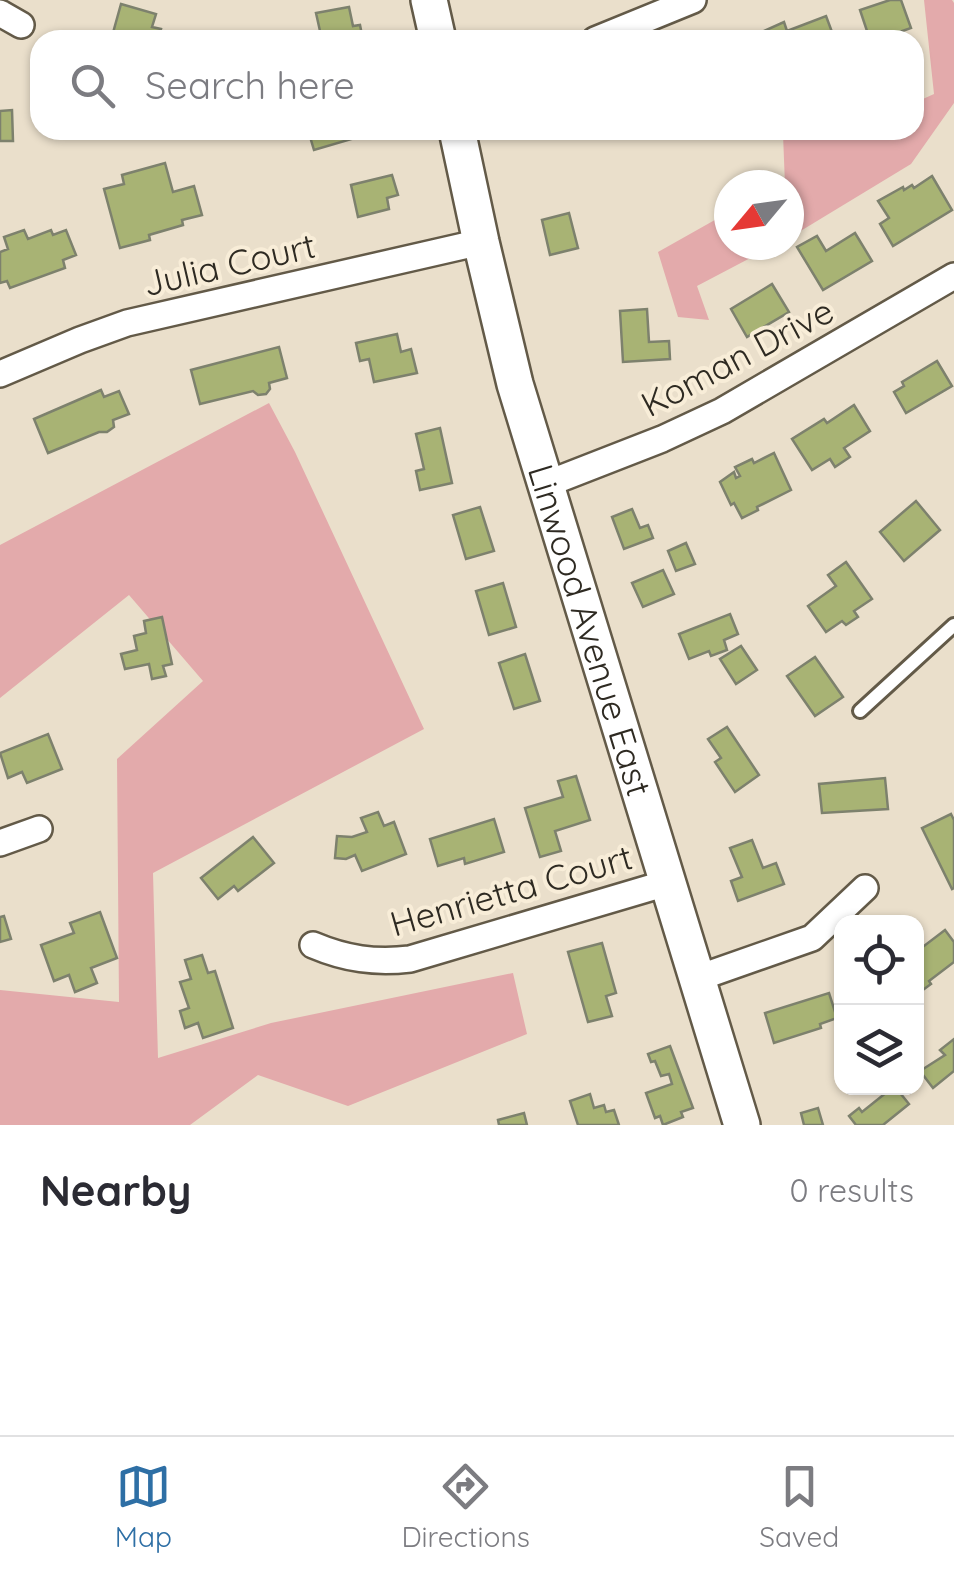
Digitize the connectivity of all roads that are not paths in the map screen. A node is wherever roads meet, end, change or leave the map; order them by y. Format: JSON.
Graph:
{"nodes":[{"id":1,"x":430,"y":0,"type":"edge"},
{"id":2,"x":693,"y":0,"type":"edge"},
{"id":3,"x":436,"y":30,"type":"edge"},
{"id":4,"x":619,"y":30,"type":"edge"},
{"id":5,"x":459,"y":140,"type":"edge"},
{"id":6,"x":481,"y":242,"type":"junction"},
{"id":7,"x":954,"y":276,"type":"edge"},
{"id":8,"x":0,"y":374,"type":"edge"},
{"id":9,"x":544,"y":485,"type":"junction"},
{"id":10,"x":954,"y":624,"type":"edge"},
{"id":11,"x":860,"y":711,"type":"dead end"},
{"id":12,"x":39,"y":829,"type":"dead end"},
{"id":13,"x":0,"y":843,"type":"edge"},
{"id":14,"x":670,"y":882,"type":"junction"},
{"id":15,"x":865,"y":888,"type":"dead end"},
{"id":16,"x":313,"y":945,"type":"dead end"},
{"id":17,"x":698,"y":978,"type":"junction"},
{"id":18,"x":742,"y":1125,"type":"edge"}],
"edges":[{"from":1,"to":3,"type":"main road"},
{"from":2,"to":4,"type":"street"},
{"from":5,"to":6,"type":"main road","name":"Linwood Avenue East"},
{"from":6,"to":8,"type":"street","name":"Julia Court"},
{"from":6,"to":9,"type":"main road","name":"Linwood Avenue East"},
{"from":7,"to":9,"type":"street","name":"Koman Drive"},
{"from":9,"to":14,"type":"main road","name":"Linwood Avenue East"},
{"from":10,"to":11,"type":"lane"},
{"from":12,"to":13,"type":"street"},
{"from":14,"to":16,"type":"street","name":"Henrietta Court"},
{"from":14,"to":17,"type":"main road","name":"Linwood Avenue East"},
{"from":15,"to":17,"type":"street"},
{"from":17,"to":18,"type":"main road","name":"Linwood Avenue East"}]}
